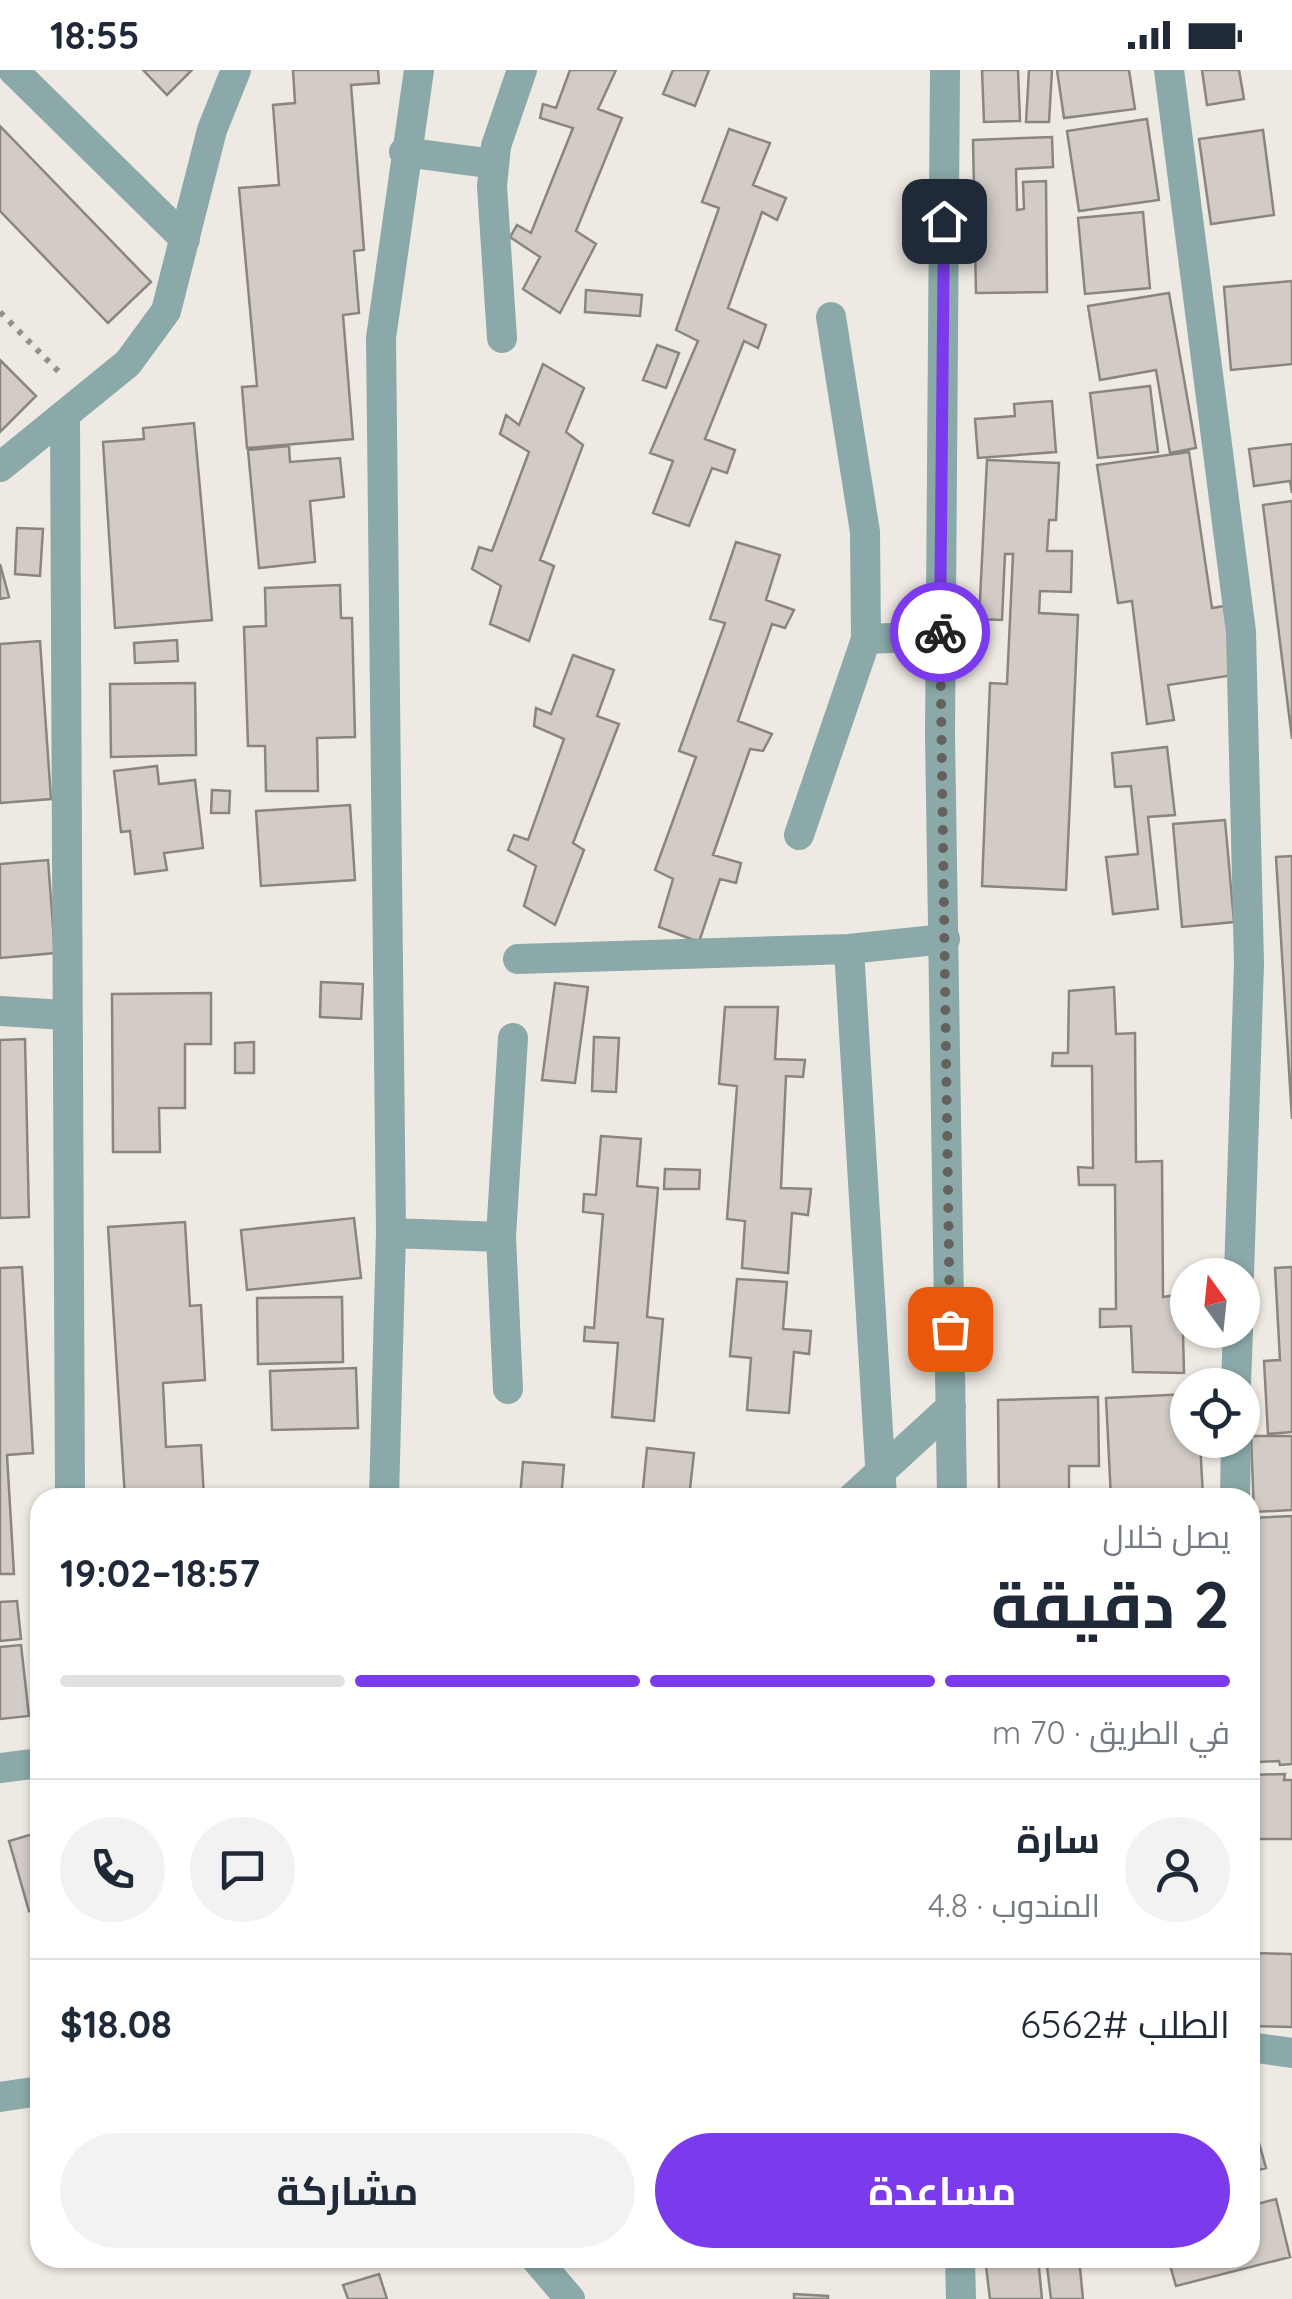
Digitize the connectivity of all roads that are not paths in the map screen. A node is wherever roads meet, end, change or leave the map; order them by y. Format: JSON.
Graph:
{"nodes":[{"id":1,"x":13,"y":70,"type":"edge"},
{"id":2,"x":236,"y":70,"type":"edge"},
{"id":3,"x":419,"y":70,"type":"edge"},
{"id":4,"x":522,"y":70,"type":"edge"},
{"id":5,"x":945,"y":70,"type":"edge"},
{"id":6,"x":1169,"y":70,"type":"edge"},
{"id":7,"x":404,"y":152,"type":"junction"},
{"id":8,"x":494,"y":164,"type":"junction"},
{"id":9,"x":185,"y":239,"type":"junction"},
{"id":10,"x":831,"y":317,"type":"dead end"},
{"id":11,"x":502,"y":338,"type":"dead end"},
{"id":12,"x":75,"y":406,"type":"junction"},
{"id":13,"x":0,"y":467,"type":"edge"},
{"id":14,"x":940,"y":636,"type":"junction"},
{"id":15,"x":866,"y":639,"type":"junction"},
{"id":16,"x":800,"y":835,"type":"dead end"},
{"id":17,"x":946,"y":940,"type":"junction"},
{"id":18,"x":848,"y":949,"type":"junction"},
{"id":19,"x":518,"y":959,"type":"dead end"},
{"id":20,"x":0,"y":1011,"type":"edge"},
{"id":21,"x":66,"y":1015,"type":"junction"},
{"id":22,"x":513,"y":1038,"type":"dead end"},
{"id":23,"x":391,"y":1233,"type":"junction"},
{"id":24,"x":500,"y":1236,"type":"junction"},
{"id":25,"x":1240,"y":1258,"type":"edge"},
{"id":26,"x":508,"y":1390,"type":"dead end"},
{"id":27,"x":952,"y":1406,"type":"junction"},
{"id":28,"x":1236,"y":1458,"type":"edge"},
{"id":29,"x":882,"y":1484,"type":"edge"},
{"id":30,"x":70,"y":1488,"type":"edge"},
{"id":31,"x":384,"y":1488,"type":"edge"},
{"id":32,"x":952,"y":1488,"type":"edge"},
{"id":33,"x":1235,"y":1488,"type":"edge"},
{"id":34,"x":30,"y":1764,"type":"edge"},
{"id":35,"x":0,"y":1768,"type":"edge"},
{"id":36,"x":1260,"y":2049,"type":"edge"},
{"id":37,"x":1292,"y":2054,"type":"edge"},
{"id":38,"x":30,"y":2092,"type":"edge"},
{"id":39,"x":0,"y":2097,"type":"edge"},
{"id":40,"x":544,"y":2268,"type":"edge"},
{"id":41,"x":955,"y":2268,"type":"edge"},
{"id":42,"x":570,"y":2299,"type":"edge"},
{"id":43,"x":961,"y":2299,"type":"edge"}],
"edges":[{"from":1,"to":9,"type":"street"},
{"from":2,"to":9,"type":"street"},
{"from":3,"to":7,"type":"street"},
{"from":4,"to":8,"type":"street"},
{"from":5,"to":14,"type":"street"},
{"from":6,"to":25,"type":"street"},
{"from":7,"to":8,"type":"street"},
{"from":7,"to":23,"type":"street"},
{"from":8,"to":11,"type":"street"},
{"from":9,"to":12,"type":"street"},
{"from":10,"to":15,"type":"street"},
{"from":12,"to":13,"type":"street"},
{"from":12,"to":21,"type":"street"},
{"from":14,"to":15,"type":"street"},
{"from":14,"to":17,"type":"street"},
{"from":15,"to":16,"type":"street"},
{"from":17,"to":18,"type":"street"},
{"from":17,"to":27,"type":"street"},
{"from":18,"to":19,"type":"street"},
{"from":18,"to":29,"type":"street"},
{"from":20,"to":21,"type":"street"},
{"from":21,"to":30,"type":"street"},
{"from":22,"to":24,"type":"street"},
{"from":23,"to":24,"type":"street"},
{"from":23,"to":31,"type":"street"},
{"from":24,"to":26,"type":"street"},
{"from":27,"to":29,"type":"street"},
{"from":27,"to":32,"type":"street"},
{"from":28,"to":33,"type":"street"},
{"from":34,"to":35,"type":"street"},
{"from":36,"to":37,"type":"street"},
{"from":38,"to":39,"type":"street"},
{"from":40,"to":42,"type":"street"},
{"from":41,"to":43,"type":"street"}]}
